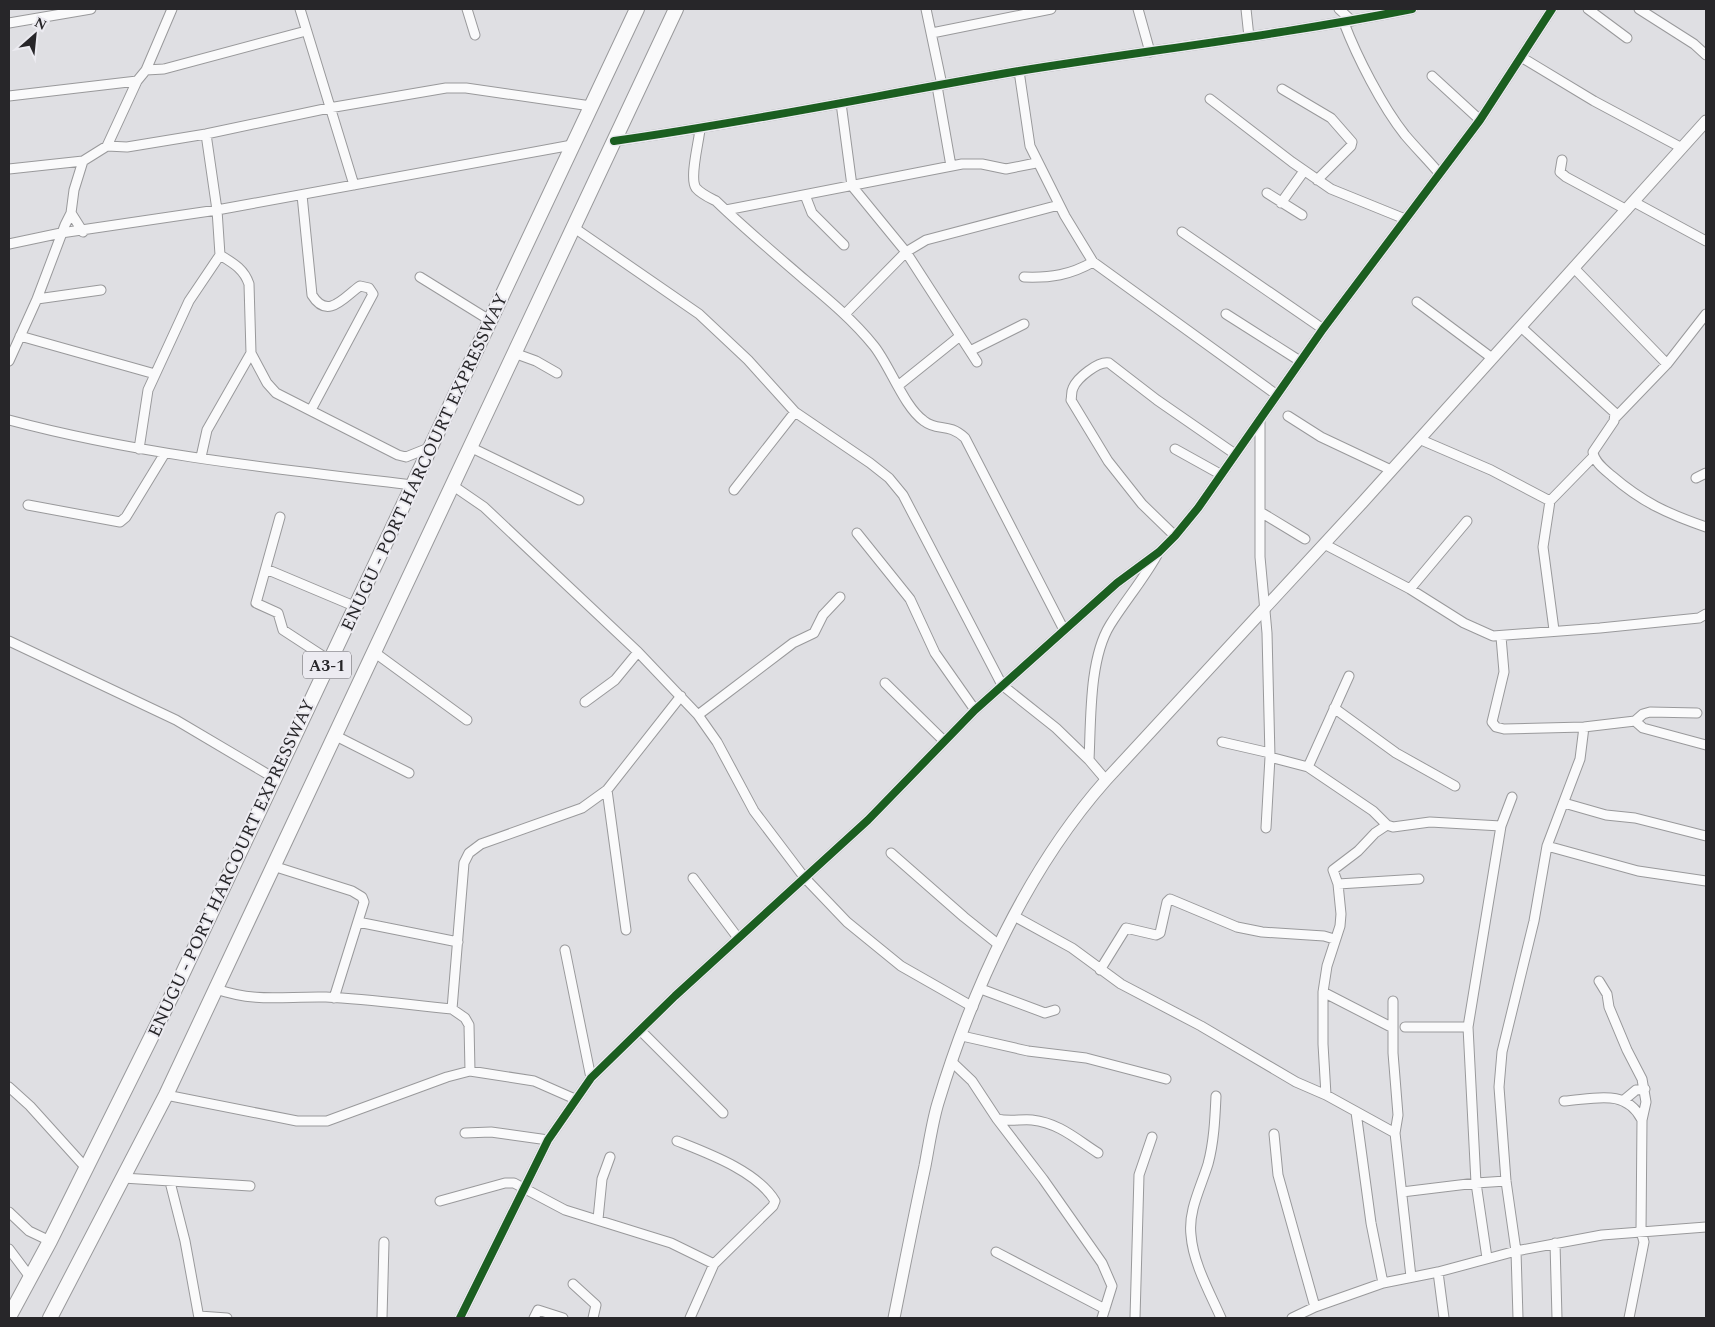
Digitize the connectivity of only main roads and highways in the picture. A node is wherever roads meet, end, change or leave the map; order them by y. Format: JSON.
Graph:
{"nodes":[{"id":1,"x":637,"y":9,"type":"edge"},
{"id":2,"x":676,"y":9,"type":"edge"},
{"id":3,"x":1706,"y":121,"type":"edge"},
{"id":4,"x":9,"y":1314,"type":"edge"},
{"id":5,"x":50,"y":1318,"type":"edge"},
{"id":6,"x":894,"y":1318,"type":"edge"}],
"edges":[{"from":1,"to":4,"type":"highway","name":"ENUGU - PORT HARCOURT EXPRESSWAY","number":"A3-1"},
{"from":2,"to":5,"type":"highway","name":"ENUGU - PORT HARCOURT EXPRESSWAY","number":"A3-1"},
{"from":3,"to":6,"type":"main road"}]}
